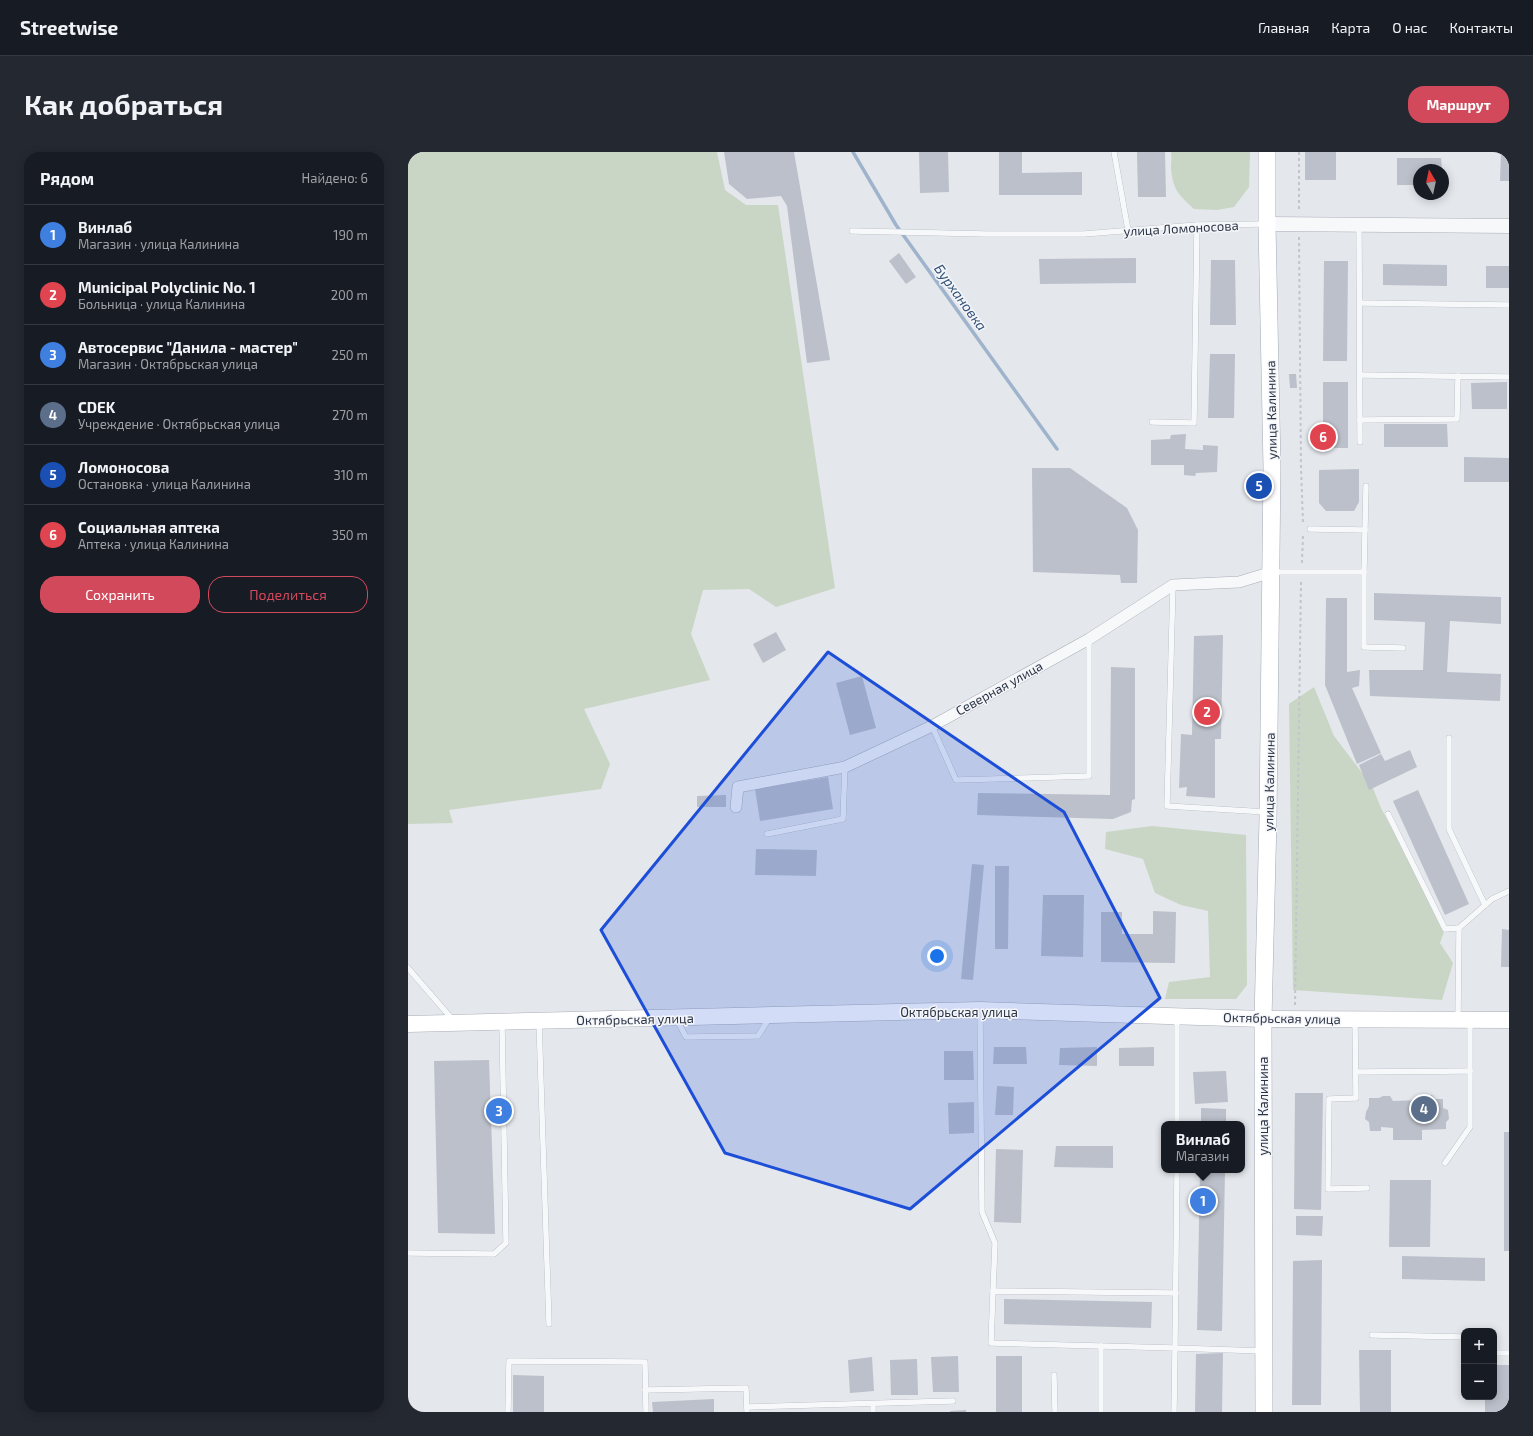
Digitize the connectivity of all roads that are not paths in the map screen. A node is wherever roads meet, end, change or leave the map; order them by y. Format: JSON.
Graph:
{"nodes":[{"id":1,"x":1114,"y":152,"type":"edge"},
{"id":2,"x":1267,"y":152,"type":"edge"},
{"id":3,"x":1267,"y":224,"type":"junction"},
{"id":4,"x":1198,"y":225,"type":"junction"},
{"id":5,"x":1359,"y":225,"type":"junction"},
{"id":6,"x":1509,"y":226,"type":"edge"},
{"id":7,"x":1128,"y":230,"type":"junction"},
{"id":8,"x":852,"y":231,"type":"dead end"},
{"id":9,"x":1360,"y":303,"type":"junction"},
{"id":10,"x":1509,"y":305,"type":"edge"},
{"id":11,"x":1360,"y":375,"type":"junction"},
{"id":12,"x":1458,"y":376,"type":"junction"},
{"id":13,"x":1509,"y":376,"type":"edge"},
{"id":14,"x":1360,"y":420,"type":"junction"},
{"id":15,"x":1152,"y":422,"type":"dead end"},
{"id":16,"x":1360,"y":442,"type":"dead end"},
{"id":17,"x":1366,"y":486,"type":"dead end"},
{"id":18,"x":1310,"y":529,"type":"dead end"},
{"id":19,"x":1365,"y":530,"type":"junction"},
{"id":20,"x":1272,"y":572,"type":"junction"},
{"id":21,"x":1364,"y":572,"type":"junction"},
{"id":22,"x":1173,"y":585,"type":"junction"},
{"id":23,"x":1089,"y":639,"type":"junction"},
{"id":24,"x":1403,"y":648,"type":"dead end"},
{"id":25,"x":932,"y":726,"type":"junction"},
{"id":26,"x":1449,"y":738,"type":"dead end"},
{"id":27,"x":845,"y":767,"type":"junction"},
{"id":28,"x":736,"y":807,"type":"dead end"},
{"id":29,"x":1268,"y":812,"type":"junction"},
{"id":30,"x":1388,"y":814,"type":"dead end"},
{"id":31,"x":767,"y":834,"type":"dead end"},
{"id":32,"x":1509,"y":891,"type":"edge"},
{"id":33,"x":1485,"y":905,"type":"junction"},
{"id":34,"x":1459,"y":928,"type":"junction"},
{"id":35,"x":408,"y":968,"type":"edge"},
{"id":36,"x":980,"y":1010,"type":"junction"},
{"id":37,"x":1177,"y":1017,"type":"junction"},
{"id":38,"x":1262,"y":1019,"type":"junction"},
{"id":39,"x":1355,"y":1019,"type":"junction"},
{"id":40,"x":1464,"y":1020,"type":"junction"},
{"id":41,"x":1509,"y":1020,"type":"edge"},
{"id":42,"x":539,"y":1021,"type":"junction"},
{"id":43,"x":502,"y":1022,"type":"junction"},
{"id":44,"x":455,"y":1023,"type":"junction"},
{"id":45,"x":408,"y":1024,"type":"edge"},
{"id":46,"x":1470,"y":1070,"type":"junction"},
{"id":47,"x":1356,"y":1072,"type":"junction"},
{"id":48,"x":1177,"y":1121,"type":"edge"},
{"id":49,"x":1445,"y":1163,"type":"dead end"},
{"id":50,"x":1177,"y":1173,"type":"edge"},
{"id":51,"x":1367,"y":1188,"type":"dead end"},
{"id":52,"x":408,"y":1252,"type":"edge"},
{"id":53,"x":993,"y":1291,"type":"junction"},
{"id":54,"x":1176,"y":1293,"type":"junction"},
{"id":55,"x":549,"y":1324,"type":"dead end"},
{"id":56,"x":1372,"y":1335,"type":"dead end"},
{"id":57,"x":1461,"y":1337,"type":"edge"},
{"id":58,"x":1101,"y":1346,"type":"junction"},
{"id":59,"x":1175,"y":1348,"type":"junction"},
{"id":60,"x":1264,"y":1351,"type":"junction"},
{"id":61,"x":1497,"y":1353,"type":"edge"},
{"id":62,"x":1509,"y":1353,"type":"edge"},
{"id":63,"x":1054,"y":1375,"type":"dead end"},
{"id":64,"x":646,"y":1390,"type":"junction"},
{"id":65,"x":952,"y":1401,"type":"dead end"},
{"id":66,"x":873,"y":1404,"type":"junction"},
{"id":67,"x":747,"y":1410,"type":"edge"},
{"id":68,"x":508,"y":1412,"type":"edge"},
{"id":69,"x":646,"y":1412,"type":"edge"},
{"id":70,"x":873,"y":1412,"type":"edge"},
{"id":71,"x":1055,"y":1412,"type":"edge"},
{"id":72,"x":1101,"y":1412,"type":"edge"},
{"id":73,"x":1174,"y":1412,"type":"edge"},
{"id":74,"x":1264,"y":1412,"type":"edge"}],
"edges":[{"from":1,"to":7,"type":"lane"},
{"from":2,"to":3,"type":"main road","name":"улица Калинина"},
{"from":3,"to":4,"type":"lane","name":"улица Ломоносова"},
{"from":3,"to":5,"type":"street","name":"улица Ломоносова"},
{"from":3,"to":20,"type":"main road","name":"улица Калинина"},
{"from":4,"to":7,"type":"lane","name":"улица Ломоносова"},
{"from":4,"to":15,"type":"lane"},
{"from":5,"to":6,"type":"street","name":"улица Ломоносова"},
{"from":5,"to":9,"type":"lane"},
{"from":7,"to":8,"type":"lane","name":"улица Ломоносова"},
{"from":9,"to":10,"type":"lane"},
{"from":9,"to":11,"type":"lane"},
{"from":11,"to":12,"type":"lane"},
{"from":11,"to":14,"type":"lane"},
{"from":12,"to":13,"type":"lane"},
{"from":12,"to":14,"type":"lane"},
{"from":14,"to":16,"type":"lane"},
{"from":17,"to":19,"type":"lane"},
{"from":18,"to":19,"type":"lane"},
{"from":19,"to":21,"type":"lane"},
{"from":20,"to":21,"type":"lane"},
{"from":20,"to":22,"type":"street"},
{"from":20,"to":29,"type":"main road","name":"улица Калинина"},
{"from":21,"to":24,"type":"lane"},
{"from":22,"to":23,"type":"street","name":"Северная улица"},
{"from":22,"to":29,"type":"lane"},
{"from":23,"to":25,"type":"street","name":"Северная улица"},
{"from":23,"to":25,"type":"lane"},
{"from":25,"to":27,"type":"street","name":"Северная улица"},
{"from":26,"to":33,"type":"lane"},
{"from":27,"to":28,"type":"street","name":"Северная улица"},
{"from":27,"to":31,"type":"lane"},
{"from":29,"to":38,"type":"main road","name":"улица Калинина"},
{"from":30,"to":34,"type":"lane"},
{"from":32,"to":33,"type":"lane"},
{"from":33,"to":34,"type":"lane"},
{"from":34,"to":40,"type":"lane"},
{"from":35,"to":44,"type":"lane"},
{"from":36,"to":37,"type":"main road","name":"Октябрьская улица"},
{"from":36,"to":42,"type":"main road","name":"Октябрьская улица"},
{"from":36,"to":53,"type":"lane"},
{"from":37,"to":38,"type":"main road","name":"Октябрьская улица"},
{"from":37,"to":48,"type":"lane"},
{"from":38,"to":39,"type":"main road","name":"Октябрьская улица"},
{"from":38,"to":60,"type":"main road","name":"улица Калинина"},
{"from":39,"to":40,"type":"main road","name":"Октябрьская улица"},
{"from":39,"to":47,"type":"lane"},
{"from":40,"to":41,"type":"main road","name":"Октябрьская улица"},
{"from":40,"to":46,"type":"lane"},
{"from":42,"to":43,"type":"main road","name":"Октябрьская улица"},
{"from":42,"to":55,"type":"lane"},
{"from":43,"to":44,"type":"main road","name":"Октябрьская улица"},
{"from":43,"to":52,"type":"lane"},
{"from":44,"to":45,"type":"main road","name":"Октябрьская улица"},
{"from":46,"to":47,"type":"lane"},
{"from":46,"to":49,"type":"lane"},
{"from":47,"to":51,"type":"lane"},
{"from":50,"to":54,"type":"lane"},
{"from":53,"to":54,"type":"lane"},
{"from":53,"to":58,"type":"lane"},
{"from":54,"to":59,"type":"lane"},
{"from":56,"to":57,"type":"lane"},
{"from":58,"to":59,"type":"lane"},
{"from":58,"to":72,"type":"lane"},
{"from":59,"to":60,"type":"lane"},
{"from":59,"to":73,"type":"lane"},
{"from":60,"to":74,"type":"main road","name":"улица Калинина"},
{"from":61,"to":62,"type":"lane"},
{"from":63,"to":71,"type":"lane"},
{"from":64,"to":67,"type":"lane"},
{"from":64,"to":68,"type":"lane"},
{"from":64,"to":69,"type":"lane"},
{"from":65,"to":66,"type":"lane"},
{"from":66,"to":67,"type":"lane"},
{"from":66,"to":70,"type":"lane"}]}
